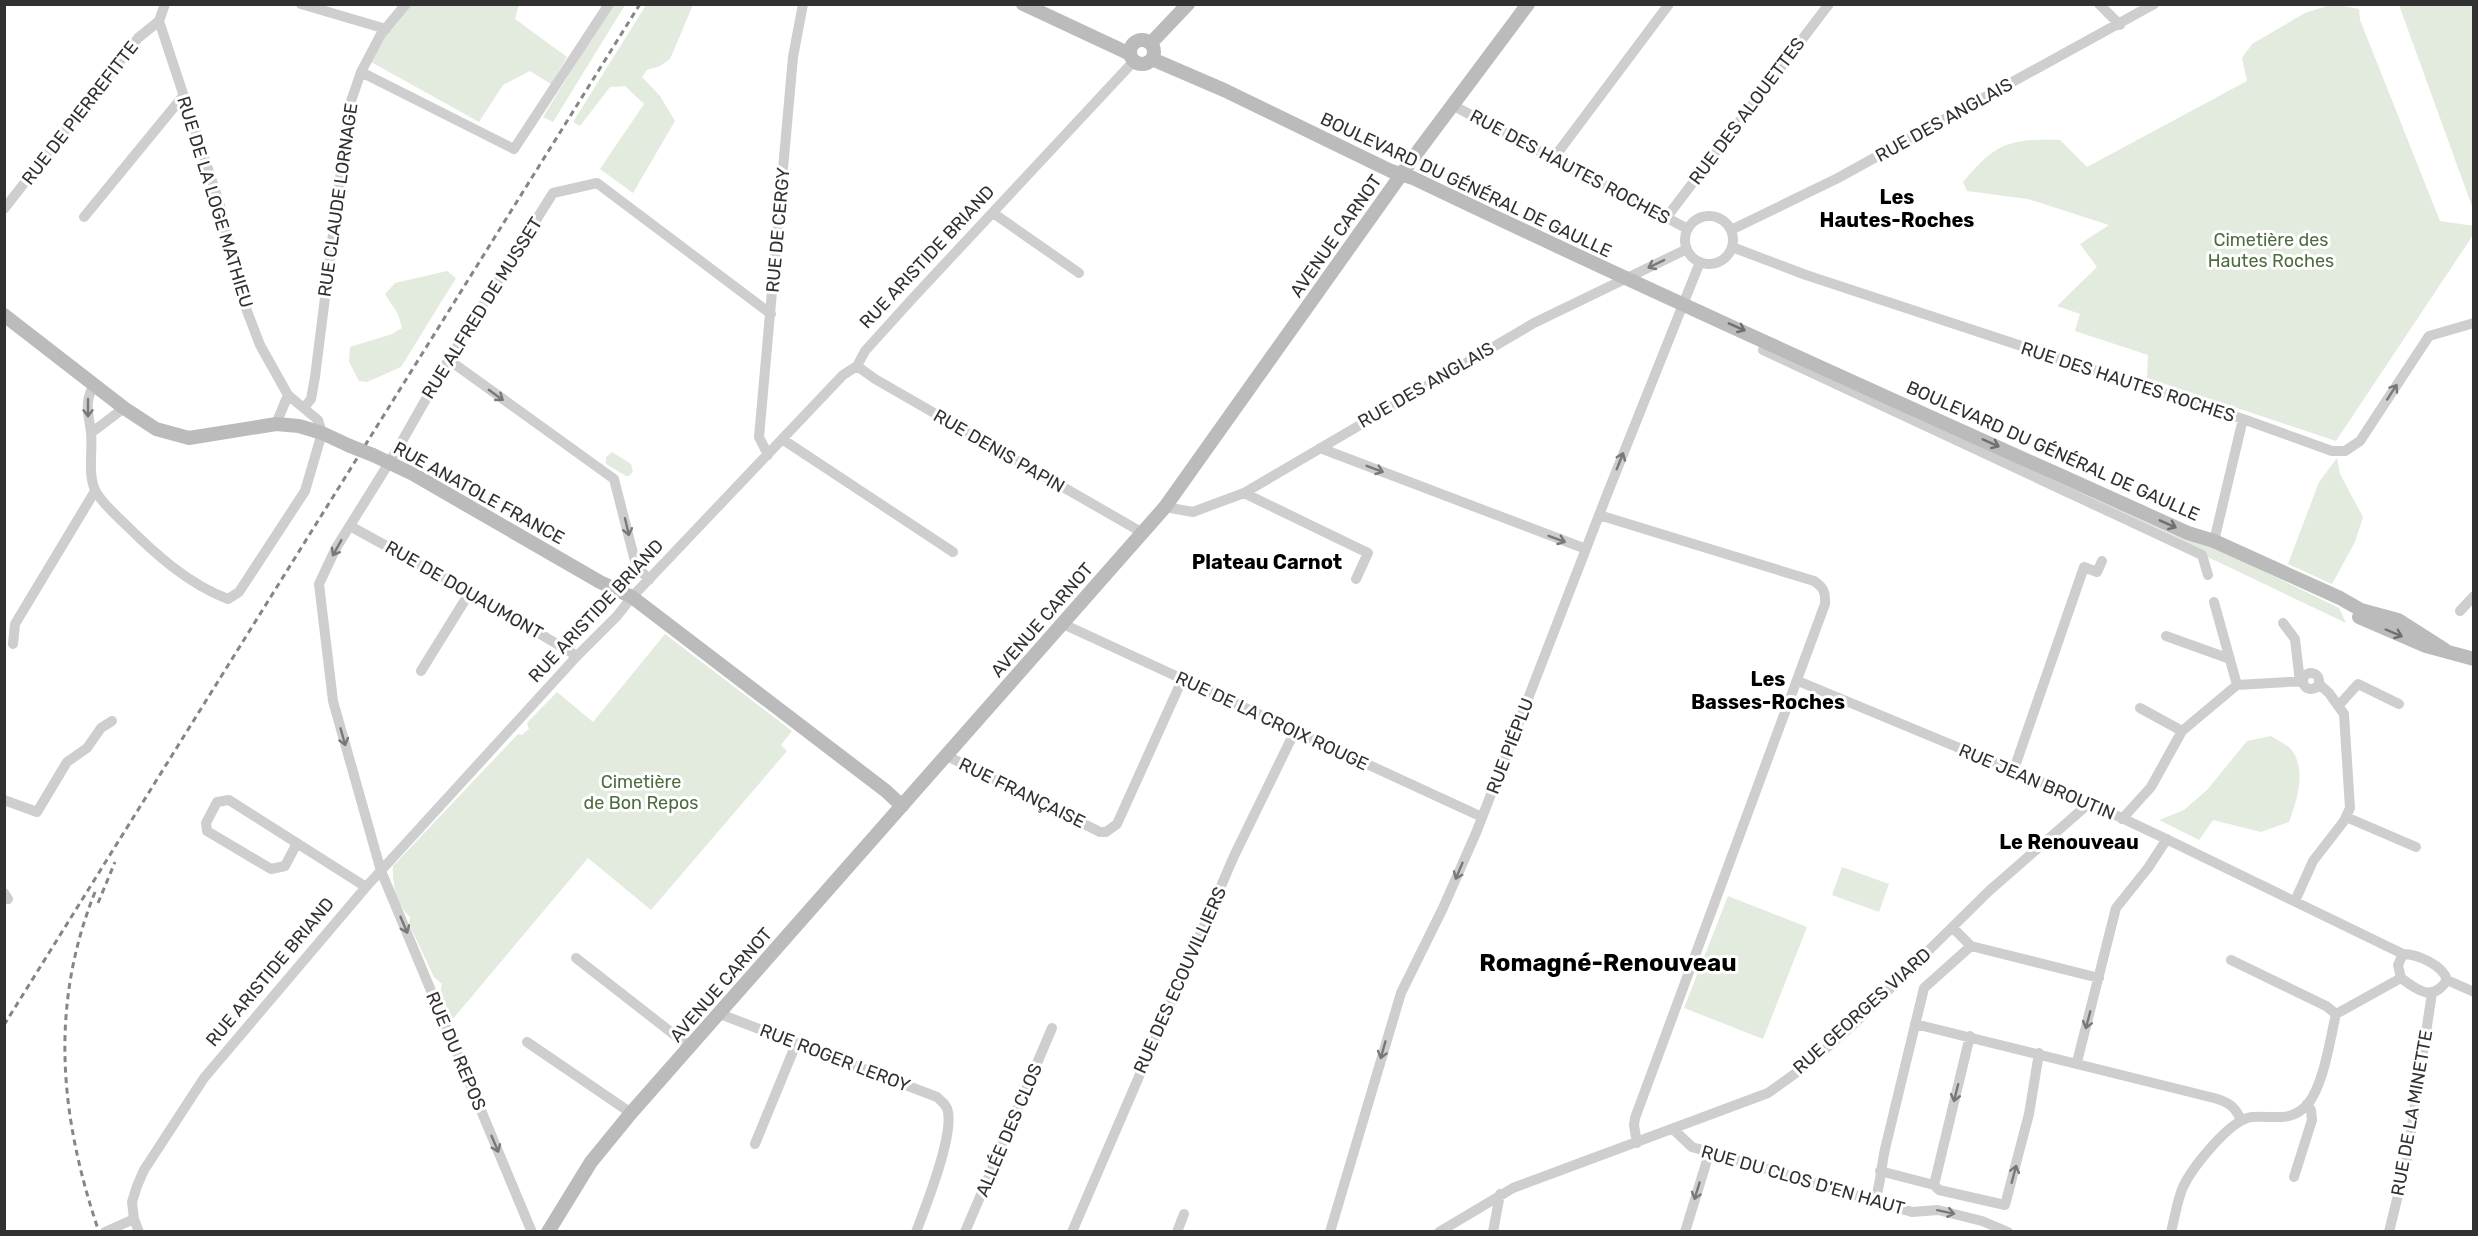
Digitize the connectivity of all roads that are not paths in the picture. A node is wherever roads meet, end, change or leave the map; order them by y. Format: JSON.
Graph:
{"nodes":[{"id":1,"x":165,"y":4,"type":"edge"},
{"id":2,"x":301,"y":4,"type":"edge"},
{"id":3,"x":406,"y":4,"type":"edge"},
{"id":4,"x":609,"y":4,"type":"edge"},
{"id":5,"x":803,"y":4,"type":"edge"},
{"id":6,"x":1023,"y":4,"type":"edge"},
{"id":7,"x":1188,"y":4,"type":"edge"},
{"id":8,"x":1528,"y":4,"type":"edge"},
{"id":9,"x":1669,"y":4,"type":"edge"},
{"id":10,"x":1829,"y":4,"type":"edge"},
{"id":11,"x":2099,"y":4,"type":"edge"},
{"id":12,"x":2154,"y":4,"type":"edge"},
{"id":13,"x":159,"y":21,"type":"junction"},
{"id":14,"x":2120,"y":25,"type":"junction"},
{"id":15,"x":386,"y":29,"type":"junction"},
{"id":16,"x":1151,"y":43,"type":"junction"},
{"id":17,"x":1132,"y":58,"type":"junction"},
{"id":18,"x":1152,"y":59,"type":"junction"},
{"id":19,"x":361,"y":72,"type":"junction"},
{"id":20,"x":184,"y":95,"type":"junction"},
{"id":21,"x":1452,"y":105,"type":"junction"},
{"id":22,"x":1553,"y":159,"type":"junction"},
{"id":23,"x":1402,"y":173,"type":"junction"},
{"id":24,"x":4,"y":209,"type":"edge"},
{"id":25,"x":993,"y":213,"type":"junction"},
{"id":26,"x":84,"y":217,"type":"dead end"},
{"id":27,"x":1666,"y":218,"type":"junction"},
{"id":28,"x":1688,"y":229,"type":"junction"},
{"id":29,"x":1731,"y":230,"type":"junction"},
{"id":30,"x":1732,"y":247,"type":"junction"},
{"id":31,"x":1687,"y":249,"type":"junction"},
{"id":32,"x":1700,"y":262,"type":"junction"},
{"id":33,"x":1078,"y":273,"type":"dead end"},
{"id":34,"x":1626,"y":279,"type":"junction"},
{"id":35,"x":1683,"y":304,"type":"junction"},
{"id":36,"x":771,"y":314,"type":"junction"},
{"id":37,"x":4,"y":315,"type":"edge"},
{"id":38,"x":2474,"y":323,"type":"edge"},
{"id":39,"x":1766,"y":340,"type":"junction"},
{"id":40,"x":448,"y":360,"type":"junction"},
{"id":41,"x":856,"y":366,"type":"junction"},
{"id":42,"x":95,"y":384,"type":"junction"},
{"id":43,"x":288,"y":395,"type":"junction"},
{"id":44,"x":124,"y":408,"type":"junction"},
{"id":45,"x":304,"y":408,"type":"junction"},
{"id":46,"x":2243,"y":419,"type":"junction"},
{"id":47,"x":276,"y":424,"type":"junction"},
{"id":48,"x":91,"y":433,"type":"junction"},
{"id":49,"x":322,"y":433,"type":"junction"},
{"id":50,"x":782,"y":439,"type":"junction"},
{"id":51,"x":1320,"y":448,"type":"junction"},
{"id":52,"x":768,"y":455,"type":"junction"},
{"id":53,"x":390,"y":463,"type":"junction"},
{"id":54,"x":95,"y":491,"type":"junction"},
{"id":55,"x":1244,"y":493,"type":"junction"},
{"id":56,"x":1165,"y":507,"type":"junction"},
{"id":57,"x":1599,"y":515,"type":"junction"},
{"id":58,"x":351,"y":526,"type":"junction"},
{"id":59,"x":1143,"y":533,"type":"junction"},
{"id":60,"x":2214,"y":541,"type":"junction"},
{"id":61,"x":1586,"y":549,"type":"junction"},
{"id":62,"x":953,"y":552,"type":"dead end"},
{"id":63,"x":2102,"y":561,"type":"dead end"},
{"id":64,"x":2208,"y":575,"type":"dead end"},
{"id":65,"x":1356,"y":579,"type":"dead end"},
{"id":66,"x":649,"y":580,"type":"junction"},
{"id":67,"x":470,"y":592,"type":"junction"},
{"id":68,"x":2474,"y":596,"type":"edge"},
{"id":69,"x":632,"y":597,"type":"junction"},
{"id":70,"x":2214,"y":602,"type":"dead end"},
{"id":71,"x":2460,"y":611,"type":"dead end"},
{"id":72,"x":2283,"y":623,"type":"dead end"},
{"id":73,"x":1063,"y":624,"type":"junction"},
{"id":74,"x":2166,"y":636,"type":"dead end"},
{"id":75,"x":13,"y":644,"type":"dead end"},
{"id":76,"x":577,"y":656,"type":"junction"},
{"id":77,"x":2474,"y":658,"type":"edge"},
{"id":78,"x":2230,"y":659,"type":"junction"},
{"id":79,"x":421,"y":671,"type":"dead end"},
{"id":80,"x":1182,"y":680,"type":"junction"},
{"id":81,"x":1798,"y":681,"type":"junction"},
{"id":82,"x":2301,"y":682,"type":"junction"},
{"id":83,"x":2237,"y":685,"type":"junction"},
{"id":84,"x":2399,"y":704,"type":"dead end"},
{"id":85,"x":2339,"y":705,"type":"junction"},
{"id":86,"x":2140,"y":708,"type":"dead end"},
{"id":87,"x":112,"y":721,"type":"dead end"},
{"id":88,"x":1295,"y":731,"type":"junction"},
{"id":89,"x":2182,"y":732,"type":"junction"},
{"id":90,"x":947,"y":756,"type":"junction"},
{"id":91,"x":2013,"y":772,"type":"junction"},
{"id":92,"x":4,"y":800,"type":"edge"},
{"id":93,"x":902,"y":806,"type":"junction"},
{"id":94,"x":2086,"y":806,"type":"junction"},
{"id":95,"x":1482,"y":817,"type":"junction"},
{"id":96,"x":2346,"y":817,"type":"junction"},
{"id":97,"x":2122,"y":819,"type":"junction"},
{"id":98,"x":2167,"y":839,"type":"junction"},
{"id":99,"x":297,"y":843,"type":"junction"},
{"id":100,"x":2416,"y":847,"type":"dead end"},
{"id":101,"x":381,"y":871,"type":"junction"},
{"id":102,"x":366,"y":887,"type":"junction"},
{"id":103,"x":2295,"y":901,"type":"junction"},
{"id":104,"x":1953,"y":928,"type":"junction"},
{"id":105,"x":1971,"y":946,"type":"junction"},
{"id":106,"x":2403,"y":954,"type":"junction"},
{"id":107,"x":576,"y":958,"type":"dead end"},
{"id":108,"x":2230,"y":960,"type":"dead end"},
{"id":109,"x":2099,"y":978,"type":"junction"},
{"id":110,"x":2401,"y":978,"type":"junction"},
{"id":111,"x":2447,"y":980,"type":"junction"},
{"id":112,"x":2474,"y":992,"type":"edge"},
{"id":113,"x":2432,"y":993,"type":"junction"},
{"id":114,"x":720,"y":1014,"type":"junction"},
{"id":115,"x":2336,"y":1014,"type":"junction"},
{"id":116,"x":1915,"y":1024,"type":"junction"},
{"id":117,"x":1052,"y":1028,"type":"dead end"},
{"id":118,"x":1970,"y":1036,"type":"junction"},
{"id":119,"x":527,"y":1042,"type":"dead end"},
{"id":120,"x":796,"y":1044,"type":"junction"},
{"id":121,"x":690,"y":1047,"type":"junction"},
{"id":122,"x":2040,"y":1053,"type":"junction"},
{"id":123,"x":2077,"y":1062,"type":"junction"},
{"id":124,"x":2307,"y":1104,"type":"junction"},
{"id":125,"x":631,"y":1113,"type":"junction"},
{"id":126,"x":2241,"y":1120,"type":"junction"},
{"id":127,"x":1673,"y":1129,"type":"junction"},
{"id":128,"x":1637,"y":1143,"type":"junction"},
{"id":129,"x":755,"y":1144,"type":"dead end"},
{"id":130,"x":1707,"y":1151,"type":"junction"},
{"id":131,"x":1880,"y":1172,"type":"junction"},
{"id":132,"x":2294,"y":1177,"type":"dead end"},
{"id":133,"x":1934,"y":1185,"type":"junction"},
{"id":134,"x":1500,"y":1194,"type":"junction"},
{"id":135,"x":1875,"y":1200,"type":"junction"},
{"id":136,"x":1184,"y":1214,"type":"dead end"},
{"id":137,"x":134,"y":1219,"type":"junction"},
{"id":138,"x":530,"y":1231,"type":"edge"},
{"id":139,"x":105,"y":1232,"type":"edge"},
{"id":140,"x":139,"y":1232,"type":"edge"},
{"id":141,"x":548,"y":1232,"type":"edge"},
{"id":142,"x":916,"y":1232,"type":"edge"},
{"id":143,"x":965,"y":1232,"type":"edge"},
{"id":144,"x":1072,"y":1232,"type":"edge"},
{"id":145,"x":1177,"y":1232,"type":"edge"},
{"id":146,"x":1330,"y":1232,"type":"edge"},
{"id":147,"x":1438,"y":1232,"type":"edge"},
{"id":148,"x":1493,"y":1232,"type":"edge"},
{"id":149,"x":1685,"y":1232,"type":"edge"},
{"id":150,"x":2008,"y":1232,"type":"edge"},
{"id":151,"x":2171,"y":1232,"type":"edge"},
{"id":152,"x":2389,"y":1232,"type":"edge"}],
"edges":[{"from":1,"to":13,"type":"street"},
{"from":2,"to":15,"type":"street"},
{"from":3,"to":15,"type":"street","name":"RUE CLAUDE LORNAGE"},
{"from":4,"to":19,"type":"street"},
{"from":5,"to":36,"type":"street","name":"RUE DE CERGY"},
{"from":6,"to":17,"type":"street"},
{"from":7,"to":16,"type":"street"},
{"from":8,"to":21,"type":"street","name":"AVENUE CARNOT"},
{"from":9,"to":22,"type":"street"},
{"from":10,"to":27,"type":"street","name":"RUE DES ALOUETTES"},
{"from":11,"to":14,"type":"street"},
{"from":12,"to":14,"type":"street","name":"RUE DES ANGLAIS"},
{"from":13,"to":20,"type":"street","name":"RUE DE LA LOGE MATHIEU"},
{"from":13,"to":24,"type":"street","name":"RUE DE PIERREFITTE"},
{"from":14,"to":29,"type":"street","name":"RUE DES ANGLAIS"},
{"from":15,"to":19,"type":"street","name":"RUE CLAUDE LORNAGE"},
{"from":16,"to":17,"type":"street"},
{"from":16,"to":18,"type":"street"},
{"from":17,"to":18,"type":"street"},
{"from":17,"to":25,"type":"street","name":"RUE ARISTIDE BRIAND"},
{"from":18,"to":23,"type":"street","name":"BOULEVARD DU GÉNÉRAL DE GAULLE"},
{"from":19,"to":45,"type":"street","name":"RUE CLAUDE LORNAGE"},
{"from":20,"to":26,"type":"street"},
{"from":20,"to":43,"type":"street","name":"RUE DE LA LOGE MATHIEU"},
{"from":21,"to":22,"type":"street","name":"RUE DES HAUTES ROCHES"},
{"from":21,"to":23,"type":"street","name":"AVENUE CARNOT"},
{"from":22,"to":27,"type":"street","name":"RUE DES HAUTES ROCHES"},
{"from":23,"to":34,"type":"street","name":"BOULEVARD DU GÉNÉRAL DE GAULLE"},
{"from":23,"to":56,"type":"street","name":"AVENUE CARNOT"},
{"from":25,"to":33,"type":"street"},
{"from":25,"to":41,"type":"street","name":"RUE ARISTIDE BRIAND"},
{"from":27,"to":28,"type":"street","name":"RUE DES HAUTES ROCHES"},
{"from":28,"to":29,"type":"street"},
{"from":28,"to":31,"type":"street"},
{"from":29,"to":30,"type":"street"},
{"from":30,"to":32,"type":"street"},
{"from":30,"to":46,"type":"street","name":"RUE DES HAUTES ROCHES"},
{"from":31,"to":32,"type":"street"},
{"from":31,"to":34,"type":"street","name":"RUE DES ANGLAIS","one_way":true},
{"from":32,"to":35,"type":"street","name":"RUE PIÉPLU"},
{"from":34,"to":35,"type":"street","name":"BOULEVARD DU GÉNÉRAL DE GAULLE"},
{"from":34,"to":51,"type":"street","name":"RUE DES ANGLAIS"},
{"from":35,"to":39,"type":"street","name":"BOULEVARD DU GÉNÉRAL DE GAULLE","one_way":true},
{"from":57,"to":35,"type":"street","name":"RUE PIÉPLU","one_way":true},
{"from":36,"to":40,"type":"street","name":"RUE ALFRED DE MUSSET"},
{"from":36,"to":52,"type":"street","name":"RUE DE CERGY"},
{"from":37,"to":42,"type":"street","name":"RUE ANATOLE FRANCE"},
{"from":46,"to":38,"type":"street","name":"RUE DES HAUTES ROCHES","one_way":true},
{"from":39,"to":60,"type":"street","name":"BOULEVARD DU GÉNÉRAL DE GAULLE","one_way":true},
{"from":39,"to":64,"type":"street","name":"BOULEVARD DU GÉNÉRAL DE GAULLE"},
{"from":40,"to":53,"type":"street","name":"RUE ALFRED DE MUSSET"},
{"from":40,"to":66,"type":"street","one_way":true},
{"from":41,"to":50,"type":"street","name":"RUE ARISTIDE BRIAND"},
{"from":41,"to":59,"type":"street","name":"RUE DENIS PAPIN"},
{"from":42,"to":44,"type":"street","name":"RUE ANATOLE FRANCE"},
{"from":42,"to":48,"type":"street","one_way":true},
{"from":43,"to":45,"type":"street","name":"RUE DE LA LOGE MATHIEU"},
{"from":43,"to":47,"type":"street"},
{"from":44,"to":47,"type":"street","name":"RUE ANATOLE FRANCE"},
{"from":44,"to":48,"type":"street"},
{"from":45,"to":49,"type":"street","name":"RUE DE LA LOGE MATHIEU"},
{"from":46,"to":60,"type":"street"},
{"from":47,"to":49,"type":"street","name":"RUE ANATOLE FRANCE"},
{"from":48,"to":54,"type":"street"},
{"from":49,"to":53,"type":"street","name":"RUE ANATOLE FRANCE","bridge":true},
{"from":49,"to":54,"type":"street"},
{"from":50,"to":52,"type":"street","name":"RUE ARISTIDE BRIAND"},
{"from":50,"to":62,"type":"street"},
{"from":51,"to":55,"type":"street","name":"RUE DES ANGLAIS"},
{"from":51,"to":61,"type":"street","one_way":true},
{"from":52,"to":66,"type":"street","name":"RUE ARISTIDE BRIAND"},
{"from":53,"to":58,"type":"street"},
{"from":53,"to":69,"type":"street","name":"RUE ANATOLE FRANCE"},
{"from":54,"to":75,"type":"street"},
{"from":55,"to":56,"type":"street","name":"RUE DES ANGLAIS"},
{"from":55,"to":65,"type":"street"},
{"from":56,"to":59,"type":"street","name":"AVENUE CARNOT"},
{"from":57,"to":61,"type":"street","name":"RUE PIÉPLU"},
{"from":57,"to":81,"type":"street"},
{"from":58,"to":67,"type":"street","name":"RUE DE DOUAUMONT"},
{"from":58,"to":101,"type":"street","one_way":true},
{"from":59,"to":73,"type":"street","name":"AVENUE CARNOT"},
{"from":60,"to":77,"type":"street","name":"BOULEVARD DU GÉNÉRAL DE GAULLE"},
{"from":61,"to":95,"type":"street","name":"RUE PIÉPLU"},
{"from":63,"to":91,"type":"street"},
{"from":66,"to":69,"type":"street","name":"RUE ARISTIDE BRIAND"},
{"from":67,"to":76,"type":"street","name":"RUE DE DOUAUMONT"},
{"from":67,"to":79,"type":"street"},
{"from":68,"to":71,"type":"street"},
{"from":69,"to":76,"type":"street","name":"RUE ARISTIDE BRIAND"},
{"from":69,"to":93,"type":"street","name":"RUE ANATOLE FRANCE"},
{"from":70,"to":78,"type":"street"},
{"from":72,"to":82,"type":"street"},
{"from":73,"to":80,"type":"street","name":"RUE DE LA CROIX ROUGE"},
{"from":73,"to":90,"type":"street","name":"AVENUE CARNOT"},
{"from":74,"to":78,"type":"street"},
{"from":76,"to":101,"type":"street","name":"RUE ARISTIDE BRIAND"},
{"from":78,"to":83,"type":"street"},
{"from":80,"to":88,"type":"street","name":"RUE DE LA CROIX ROUGE"},
{"from":80,"to":90,"type":"street","name":"RUE FRANÇAISE"},
{"from":81,"to":91,"type":"street","name":"RUE JEAN BROUTIN"},
{"from":81,"to":128,"type":"street"},
{"from":82,"to":83,"type":"street"},
{"from":82,"to":85,"type":"street"},
{"from":83,"to":89,"type":"street"},
{"from":84,"to":85,"type":"street"},
{"from":85,"to":96,"type":"street"},
{"from":86,"to":89,"type":"street"},
{"from":87,"to":92,"type":"street"},
{"from":88,"to":95,"type":"street","name":"RUE DE LA CROIX ROUGE"},
{"from":88,"to":144,"type":"street","name":"RUE DES ECOUVILLIERS"},
{"from":89,"to":97,"type":"street"},
{"from":90,"to":93,"type":"street","name":"AVENUE CARNOT"},
{"from":91,"to":94,"type":"street","name":"RUE JEAN BROUTIN"},
{"from":93,"to":114,"type":"street","name":"AVENUE CARNOT"},
{"from":94,"to":97,"type":"street","name":"RUE JEAN BROUTIN"},
{"from":94,"to":104,"type":"street","name":"RUE GEORGES VIARD"},
{"from":95,"to":146,"type":"street","name":"RUE PIÉPLU","one_way":true},
{"from":96,"to":100,"type":"street"},
{"from":96,"to":103,"type":"street"},
{"from":97,"to":98,"type":"street","name":"RUE JEAN BROUTIN"},
{"from":98,"to":103,"type":"street","name":"RUE JEAN BROUTIN"},
{"from":98,"to":109,"type":"street"},
{"from":99,"to":99,"type":"street"},
{"from":99,"to":102,"type":"street"},
{"from":101,"to":102,"type":"street","name":"RUE ARISTIDE BRIAND"},
{"from":101,"to":138,"type":"street","name":"RUE DU REPOS","one_way":true},
{"from":102,"to":137,"type":"street","name":"RUE ARISTIDE BRIAND"},
{"from":103,"to":106,"type":"street","name":"RUE JEAN BROUTIN"},
{"from":104,"to":105,"type":"street"},
{"from":104,"to":127,"type":"street","name":"RUE GEORGES VIARD"},
{"from":105,"to":109,"type":"street"},
{"from":105,"to":116,"type":"street"},
{"from":106,"to":110,"type":"street"},
{"from":106,"to":111,"type":"street","name":"RUE JEAN BROUTIN"},
{"from":107,"to":121,"type":"street"},
{"from":108,"to":115,"type":"street"},
{"from":109,"to":123,"type":"street","one_way":true},
{"from":110,"to":113,"type":"street"},
{"from":110,"to":115,"type":"street"},
{"from":111,"to":112,"type":"street"},
{"from":111,"to":113,"type":"street"},
{"from":113,"to":152,"type":"street","name":"RUE DE LA MINETTE"},
{"from":114,"to":120,"type":"street","name":"RUE ROGER LEROY"},
{"from":114,"to":121,"type":"street","name":"AVENUE CARNOT"},
{"from":115,"to":124,"type":"street"},
{"from":116,"to":118,"type":"street"},
{"from":116,"to":131,"type":"street"},
{"from":117,"to":143,"type":"street","name":"ALLÉE DES CLOS"},
{"from":118,"to":122,"type":"street"},
{"from":118,"to":133,"type":"street","one_way":true},
{"from":119,"to":125,"type":"street"},
{"from":120,"to":129,"type":"street"},
{"from":120,"to":142,"type":"street","name":"RUE ROGER LEROY"},
{"from":121,"to":125,"type":"street","name":"AVENUE CARNOT"},
{"from":122,"to":123,"type":"street"},
{"from":133,"to":122,"type":"street","one_way":true},
{"from":123,"to":126,"type":"street"},
{"from":124,"to":126,"type":"street"},
{"from":124,"to":132,"type":"street"},
{"from":125,"to":141,"type":"street","name":"AVENUE CARNOT"},
{"from":126,"to":151,"type":"street"},
{"from":127,"to":128,"type":"street","name":"RUE GEORGES VIARD"},
{"from":127,"to":130,"type":"street","name":"RUE DU CLOS D'EN HAUT"},
{"from":128,"to":134,"type":"street","name":"RUE GEORGES VIARD"},
{"from":130,"to":135,"type":"street","name":"RUE DU CLOS D'EN HAUT"},
{"from":130,"to":149,"type":"street","one_way":true},
{"from":131,"to":133,"type":"street"},
{"from":131,"to":135,"type":"street"},
{"from":134,"to":147,"type":"street","name":"RUE GEORGES VIARD"},
{"from":134,"to":148,"type":"street"},
{"from":135,"to":150,"type":"street","name":"RUE DU CLOS D'EN HAUT","one_way":true},
{"from":136,"to":145,"type":"street"},
{"from":137,"to":139,"type":"street"},
{"from":137,"to":140,"type":"street"}]}
